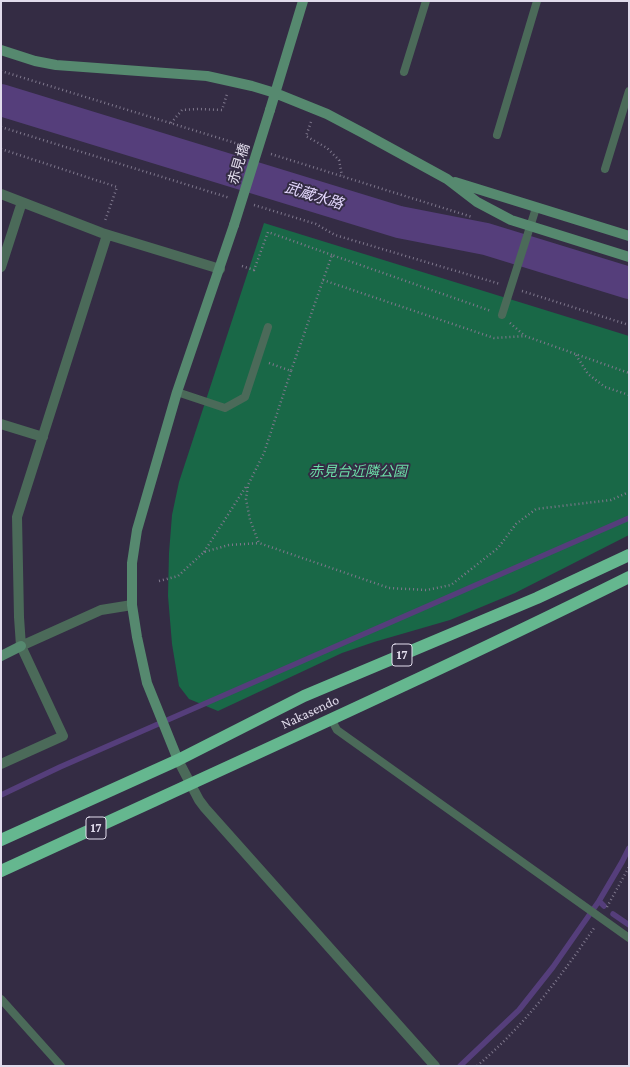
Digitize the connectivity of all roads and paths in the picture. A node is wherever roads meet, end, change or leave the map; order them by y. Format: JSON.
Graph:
{"nodes":[{"id":1,"x":304,"y":1,"type":"edge"},
{"id":2,"x":426,"y":1,"type":"edge"},
{"id":3,"x":537,"y":1,"type":"edge"},
{"id":4,"x":1,"y":50,"type":"edge"},
{"id":5,"x":404,"y":72,"type":"dead end"},
{"id":6,"x":629,"y":91,"type":"edge"},
{"id":7,"x":275,"y":93,"type":"junction"},
{"id":8,"x":227,"y":94,"type":"dead end"},
{"id":9,"x":311,"y":121,"type":"dead end"},
{"id":10,"x":171,"y":123,"type":"dead end"},
{"id":11,"x":1,"y":127,"type":"edge"},
{"id":12,"x":497,"y":135,"type":"dead end"},
{"id":13,"x":1,"y":149,"type":"edge"},
{"id":14,"x":605,"y":169,"type":"dead end"},
{"id":15,"x":342,"y":176,"type":"dead end"},
{"id":16,"x":447,"y":179,"type":"junction"},
{"id":17,"x":1,"y":194,"type":"edge"},
{"id":18,"x":232,"y":198,"type":"dead end"},
{"id":19,"x":22,"y":202,"type":"junction"},
{"id":20,"x":247,"y":203,"type":"dead end"},
{"id":21,"x":536,"y":208,"type":"junction"},
{"id":22,"x":530,"y":227,"type":"junction"},
{"id":23,"x":105,"y":234,"type":"junction"},
{"id":24,"x":629,"y":236,"type":"edge"},
{"id":25,"x":332,"y":255,"type":"junction"},
{"id":26,"x":629,"y":258,"type":"edge"},
{"id":27,"x":242,"y":266,"type":"dead end"},
{"id":28,"x":1,"y":267,"type":"edge"},
{"id":29,"x":220,"y":269,"type":"junction"},
{"id":30,"x":323,"y":280,"type":"junction"},
{"id":31,"x":511,"y":287,"type":"junction"},
{"id":32,"x":502,"y":315,"type":"junction"},
{"id":33,"x":629,"y":325,"type":"edge"},
{"id":34,"x":268,"y":327,"type":"dead end"},
{"id":35,"x":525,"y":336,"type":"junction"},
{"id":36,"x":576,"y":355,"type":"junction"},
{"id":37,"x":257,"y":360,"type":"junction"},
{"id":38,"x":291,"y":371,"type":"junction"},
{"id":39,"x":629,"y":373,"type":"edge"},
{"id":40,"x":177,"y":392,"type":"junction"},
{"id":41,"x":629,"y":395,"type":"edge"},
{"id":42,"x":1,"y":424,"type":"edge"},
{"id":43,"x":43,"y":437,"type":"junction"},
{"id":44,"x":248,"y":485,"type":"junction"},
{"id":45,"x":629,"y":492,"type":"edge"},
{"id":46,"x":259,"y":543,"type":"junction"},
{"id":47,"x":204,"y":552,"type":"junction"},
{"id":48,"x":629,"y":555,"type":"edge"},
{"id":49,"x":629,"y":577,"type":"edge"},
{"id":50,"x":159,"y":581,"type":"dead end"},
{"id":51,"x":132,"y":605,"type":"junction"},
{"id":52,"x":21,"y":646,"type":"junction"},
{"id":53,"x":1,"y":656,"type":"edge"},
{"id":54,"x":331,"y":719,"type":"junction"},
{"id":55,"x":178,"y":760,"type":"junction"},
{"id":56,"x":1,"y":764,"type":"edge"},
{"id":57,"x":190,"y":784,"type":"junction"},
{"id":58,"x":1,"y":840,"type":"edge"},
{"id":59,"x":629,"y":867,"type":"edge"},
{"id":60,"x":1,"y":871,"type":"edge"},
{"id":61,"x":598,"y":916,"type":"junction"},
{"id":62,"x":629,"y":938,"type":"edge"},
{"id":63,"x":1,"y":999,"type":"edge"},
{"id":64,"x":61,"y":1066,"type":"edge"},
{"id":65,"x":435,"y":1066,"type":"edge"},
{"id":66,"x":477,"y":1066,"type":"edge"}],
"edges":[{"from":1,"to":7,"type":"street","name":"赤見橋"},
{"from":2,"to":5,"type":"lane"},
{"from":3,"to":12,"type":"lane"},
{"from":4,"to":7,"type":"street"},
{"from":6,"to":14,"type":"lane"},
{"from":7,"to":16,"type":"street"},
{"from":7,"to":29,"type":"street","name":"赤見橋","bridge":true},
{"from":8,"to":10,"type":"path"},
{"from":9,"to":15,"type":"path"},
{"from":11,"to":18,"type":"path"},
{"from":13,"to":23,"type":"path"},
{"from":16,"to":21,"type":"street"},
{"from":16,"to":22,"type":"street"},
{"from":17,"to":19,"type":"street"},
{"from":19,"to":23,"type":"street"},
{"from":19,"to":28,"type":"street"},
{"from":20,"to":31,"type":"path"},
{"from":21,"to":22,"type":"lane"},
{"from":21,"to":24,"type":"street"},
{"from":22,"to":26,"type":"street"},
{"from":22,"to":31,"type":"lane"},
{"from":23,"to":29,"type":"street"},
{"from":23,"to":43,"type":"street"},
{"from":25,"to":27,"type":"path"},
{"from":25,"to":30,"type":"path"},
{"from":25,"to":32,"type":"path"},
{"from":29,"to":40,"type":"street","name":"赤見橋"},
{"from":30,"to":35,"type":"path"},
{"from":30,"to":38,"type":"path"},
{"from":31,"to":32,"type":"lane"},
{"from":31,"to":33,"type":"path"},
{"from":32,"to":35,"type":"path"},
{"from":34,"to":37,"type":"lane"},
{"from":35,"to":36,"type":"path"},
{"from":36,"to":39,"type":"path"},
{"from":36,"to":41,"type":"path"},
{"from":37,"to":38,"type":"path"},
{"from":37,"to":40,"type":"lane"},
{"from":38,"to":44,"type":"path"},
{"from":40,"to":51,"type":"street","name":"赤見橋"},
{"from":42,"to":43,"type":"street"},
{"from":43,"to":52,"type":"street"},
{"from":44,"to":46,"type":"path"},
{"from":44,"to":47,"type":"path"},
{"from":45,"to":46,"type":"path"},
{"from":46,"to":47,"type":"path"},
{"from":47,"to":50,"type":"path"},
{"from":48,"to":55,"type":"highway","name":"Nakasendo","number":"17"},
{"from":49,"to":54,"type":"highway","name":"Nakasendo","number":"17"},
{"from":51,"to":52,"type":"street"},
{"from":51,"to":55,"type":"street","name":"赤見橋"},
{"from":52,"to":53,"type":"street"},
{"from":52,"to":56,"type":"street"},
{"from":54,"to":57,"type":"highway","name":"Nakasendo","number":"17"},
{"from":54,"to":61,"type":"lane"},
{"from":55,"to":57,"type":"street"},
{"from":55,"to":58,"type":"highway","name":"Nakasendo","number":"17"},
{"from":57,"to":60,"type":"highway","name":"Nakasendo","number":"17"},
{"from":57,"to":65,"type":"street"},
{"from":59,"to":61,"type":"path"},
{"from":61,"to":62,"type":"lane"},
{"from":61,"to":66,"type":"path"},
{"from":63,"to":64,"type":"lane"}]}
